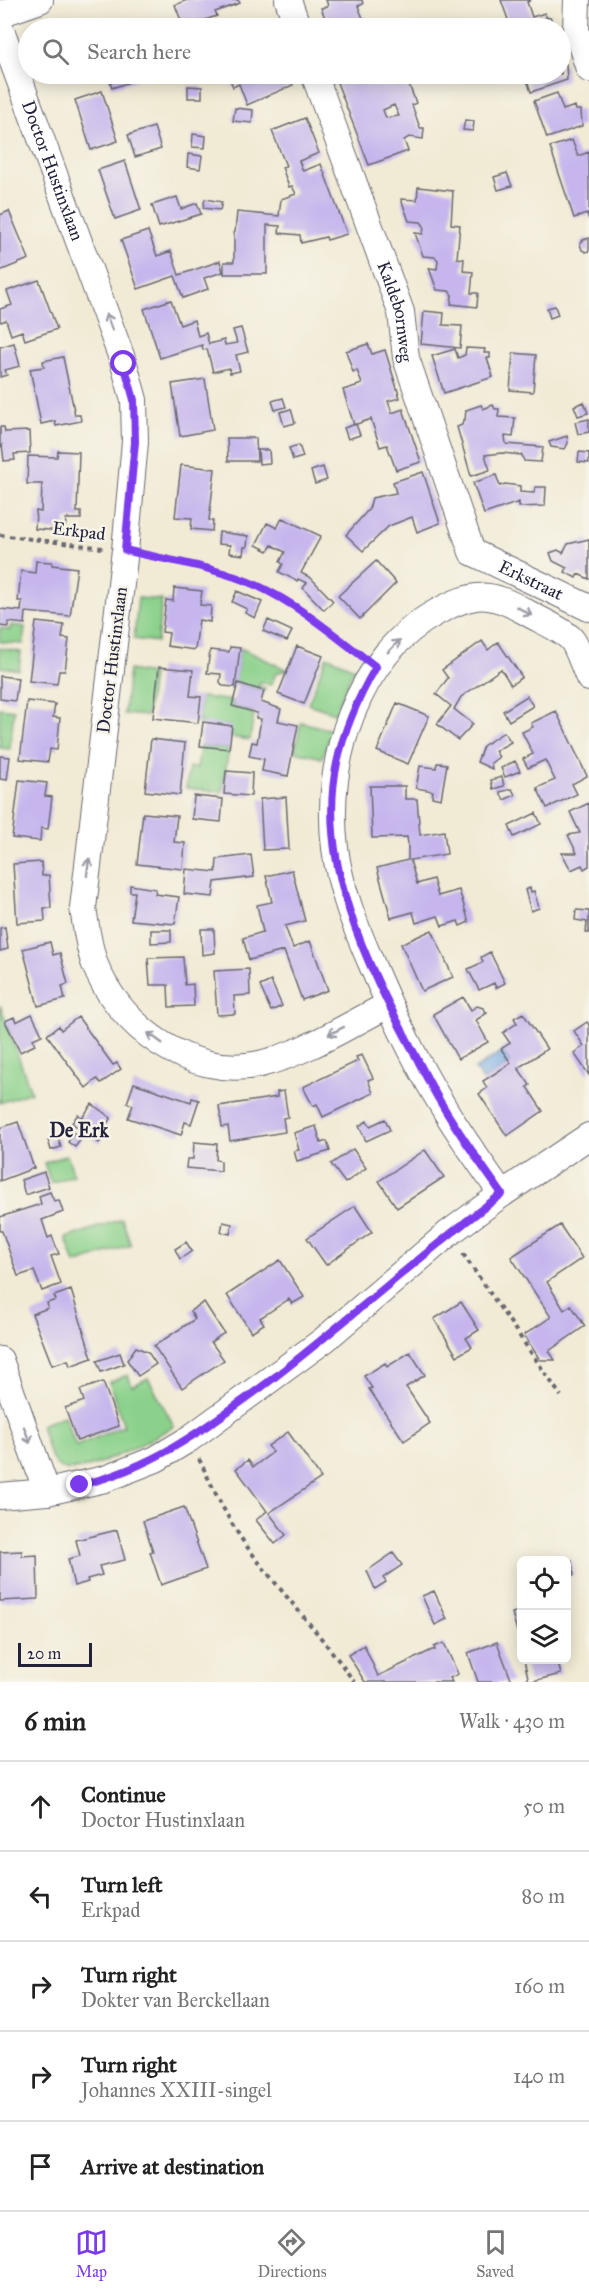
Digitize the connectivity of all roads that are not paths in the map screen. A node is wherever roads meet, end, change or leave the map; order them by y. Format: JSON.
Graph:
{"nodes":[{"id":1,"x":40,"y":0,"type":"edge"},
{"id":2,"x":288,"y":0,"type":"edge"},
{"id":3,"x":577,"y":0,"type":"edge"},
{"id":4,"x":0,"y":14,"type":"edge"},
{"id":5,"x":294,"y":18,"type":"edge"},
{"id":6,"x":0,"y":27,"type":"edge"},
{"id":7,"x":589,"y":69,"type":"edge"},
{"id":8,"x":18,"y":76,"type":"edge"},
{"id":9,"x":21,"y":84,"type":"edge"},
{"id":10,"x":318,"y":84,"type":"edge"},
{"id":11,"x":471,"y":552,"type":"joint"},
{"id":12,"x":589,"y":608,"type":"edge"},
{"id":13,"x":589,"y":678,"type":"edge"},
{"id":14,"x":388,"y":1005,"type":"junction"},
{"id":15,"x":589,"y":1136,"type":"edge"},
{"id":16,"x":502,"y":1194,"type":"junction"},
{"id":17,"x":0,"y":1360,"type":"edge"},
{"id":18,"x":47,"y":1492,"type":"junction"},
{"id":19,"x":0,"y":1497,"type":"edge"}],
"edges":[{"from":1,"to":4,"type":"street"},
{"from":2,"to":5,"type":"street"},
{"from":3,"to":7,"type":"street"},
{"from":8,"to":6,"type":"street","name":"Doctor Hustinxlaan","one_way":true},
{"from":14,"to":9,"type":"street","name":"Doctor Hustinxlaan","one_way":true},
{"from":10,"to":11,"type":"street","name":"Kaldebornweg"},
{"from":11,"to":12,"type":"street","name":"Erkstraat"},
{"from":14,"to":13,"type":"street","one_way":true},
{"from":14,"to":16,"type":"street"},
{"from":15,"to":16,"type":"street"},
{"from":16,"to":18,"type":"street"},
{"from":17,"to":18,"type":"street","one_way":true},
{"from":18,"to":19,"type":"street"}]}
